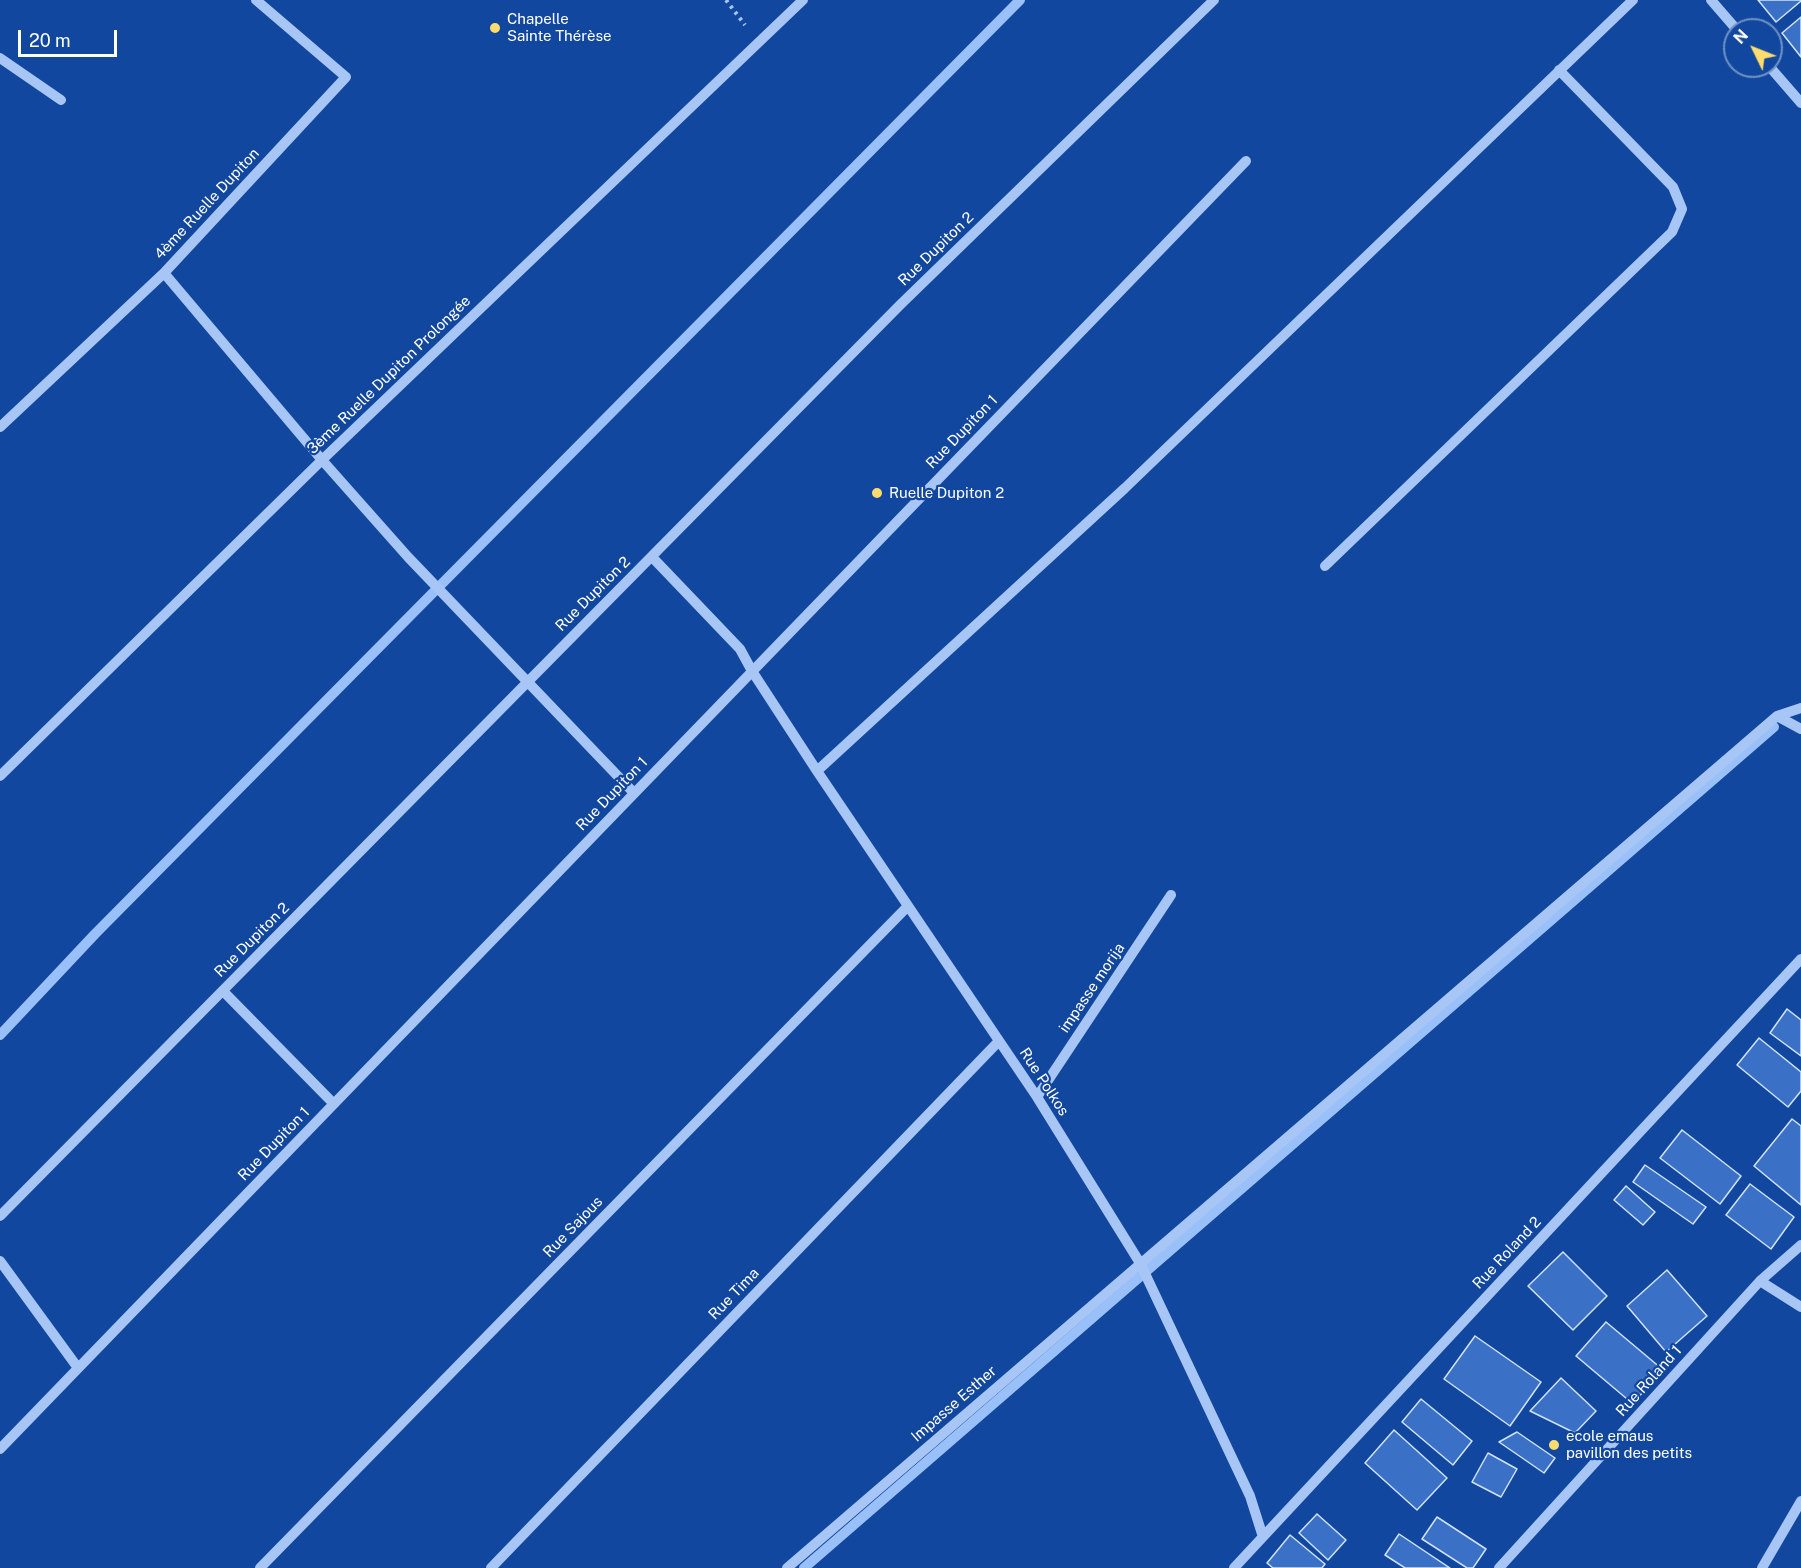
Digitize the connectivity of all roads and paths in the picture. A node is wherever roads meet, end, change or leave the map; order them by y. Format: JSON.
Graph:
{"nodes":[{"id":1,"x":256,"y":0,"type":"edge"},
{"id":2,"x":726,"y":0,"type":"edge"},
{"id":3,"x":803,"y":0,"type":"edge"},
{"id":4,"x":1214,"y":0,"type":"edge"},
{"id":5,"x":1633,"y":0,"type":"edge"},
{"id":6,"x":1711,"y":0,"type":"edge"},
{"id":7,"x":1727,"y":18,"type":"edge"},
{"id":8,"x":759,"y":42,"type":"junction"},
{"id":9,"x":0,"y":58,"type":"edge"},
{"id":10,"x":1559,"y":70,"type":"junction"},
{"id":11,"x":1779,"y":78,"type":"edge"},
{"id":12,"x":61,"y":100,"type":"dead end"},
{"id":13,"x":1801,"y":103,"type":"edge"},
{"id":14,"x":1246,"y":161,"type":"dead end"},
{"id":15,"x":164,"y":273,"type":"junction"},
{"id":16,"x":0,"y":427,"type":"edge"},
{"id":17,"x":322,"y":460,"type":"junction"},
{"id":18,"x":652,"y":557,"type":"junction"},
{"id":19,"x":1325,"y":566,"type":"dead end"},
{"id":20,"x":752,"y":671,"type":"junction"},
{"id":21,"x":527,"y":683,"type":"junction"},
{"id":22,"x":1801,"y":708,"type":"edge"},
{"id":23,"x":1777,"y":716,"type":"junction"},
{"id":24,"x":1801,"y":729,"type":"edge"},
{"id":25,"x":817,"y":771,"type":"junction"},
{"id":26,"x":0,"y":776,"type":"edge"},
{"id":27,"x":634,"y":793,"type":"junction"},
{"id":28,"x":1171,"y":895,"type":"dead end"},
{"id":29,"x":908,"y":906,"type":"junction"},
{"id":30,"x":1801,"y":959,"type":"edge"},
{"id":31,"x":223,"y":991,"type":"junction"},
{"id":32,"x":999,"y":1041,"type":"junction"},
{"id":33,"x":1037,"y":1097,"type":"junction"},
{"id":34,"x":334,"y":1104,"type":"junction"},
{"id":35,"x":0,"y":1216,"type":"edge"},
{"id":36,"x":1801,"y":1245,"type":"edge"},
{"id":37,"x":0,"y":1261,"type":"edge"},
{"id":38,"x":1140,"y":1263,"type":"junction"},
{"id":39,"x":1760,"y":1281,"type":"junction"},
{"id":40,"x":1801,"y":1306,"type":"edge"},
{"id":41,"x":78,"y":1368,"type":"junction"},
{"id":42,"x":0,"y":1449,"type":"edge"},
{"id":43,"x":1801,"y":1500,"type":"edge"},
{"id":44,"x":1263,"y":1537,"type":"junction"},
{"id":45,"x":260,"y":1568,"type":"edge"},
{"id":46,"x":491,"y":1568,"type":"edge"},
{"id":47,"x":787,"y":1568,"type":"edge"},
{"id":48,"x":1234,"y":1568,"type":"edge"},
{"id":49,"x":1499,"y":1568,"type":"edge"},
{"id":50,"x":1762,"y":1568,"type":"edge"}],
"edges":[{"from":1,"to":15,"type":"street","name":"4ème Ruelle Dupiton"},
{"from":2,"to":8,"type":"path"},
{"from":3,"to":8,"type":"street","name":"3ème Ruelle Dupiton Prolongée"},
{"from":4,"to":18,"type":"street","name":"Rue Dupiton 2"},
{"from":5,"to":10,"type":"street"},
{"from":6,"to":7,"type":"street"},
{"from":8,"to":17,"type":"street","name":"3ème Ruelle Dupiton Prolongée"},
{"from":9,"to":12,"type":"street"},
{"from":10,"to":19,"type":"street"},
{"from":10,"to":25,"type":"street"},
{"from":11,"to":13,"type":"street"},
{"from":14,"to":20,"type":"street","name":"Rue Dupiton 1"},
{"from":15,"to":16,"type":"street","name":"4ème Ruelle Dupiton"},
{"from":15,"to":17,"type":"street"},
{"from":17,"to":21,"type":"street"},
{"from":17,"to":26,"type":"street","name":"3ème Ruelle Dupiton Prolongée"},
{"from":18,"to":20,"type":"street","name":"Rue Polkos"},
{"from":18,"to":21,"type":"street","name":"Rue Dupiton 2"},
{"from":20,"to":25,"type":"street","name":"Rue Polkos"},
{"from":20,"to":27,"type":"street","name":"Rue Dupiton 1"},
{"from":21,"to":27,"type":"street"},
{"from":21,"to":31,"type":"street","name":"Rue Dupiton 2"},
{"from":22,"to":23,"type":"street"},
{"from":23,"to":24,"type":"street"},
{"from":23,"to":38,"type":"street","name":"Impasse Esther"},
{"from":25,"to":29,"type":"street","name":"Rue Polkos"},
{"from":27,"to":34,"type":"street","name":"Rue Dupiton 1"},
{"from":28,"to":33,"type":"street","name":"impasse morija"},
{"from":29,"to":32,"type":"street","name":"Rue Polkos"},
{"from":29,"to":45,"type":"street","name":"Rue Sajous"},
{"from":30,"to":44,"type":"street","name":"Rue Roland 2"},
{"from":31,"to":34,"type":"street"},
{"from":31,"to":35,"type":"street","name":"Rue Dupiton 2"},
{"from":32,"to":33,"type":"street","name":"Rue Polkos"},
{"from":32,"to":46,"type":"street","name":"Rue Tima"},
{"from":33,"to":38,"type":"street","name":"Rue Polkos"},
{"from":34,"to":41,"type":"street","name":"Rue Dupiton 1"},
{"from":36,"to":39,"type":"street","name":"Rue Roland 1"},
{"from":37,"to":41,"type":"street"},
{"from":38,"to":44,"type":"street","name":"Rue Polkos"},
{"from":38,"to":47,"type":"street","name":"Impasse Esther"},
{"from":39,"to":40,"type":"street"},
{"from":39,"to":49,"type":"street","name":"Rue Roland 1"},
{"from":41,"to":42,"type":"street","name":"Rue Dupiton 1"},
{"from":43,"to":50,"type":"street"},
{"from":44,"to":48,"type":"street","name":"Rue Roland 2"}]}
